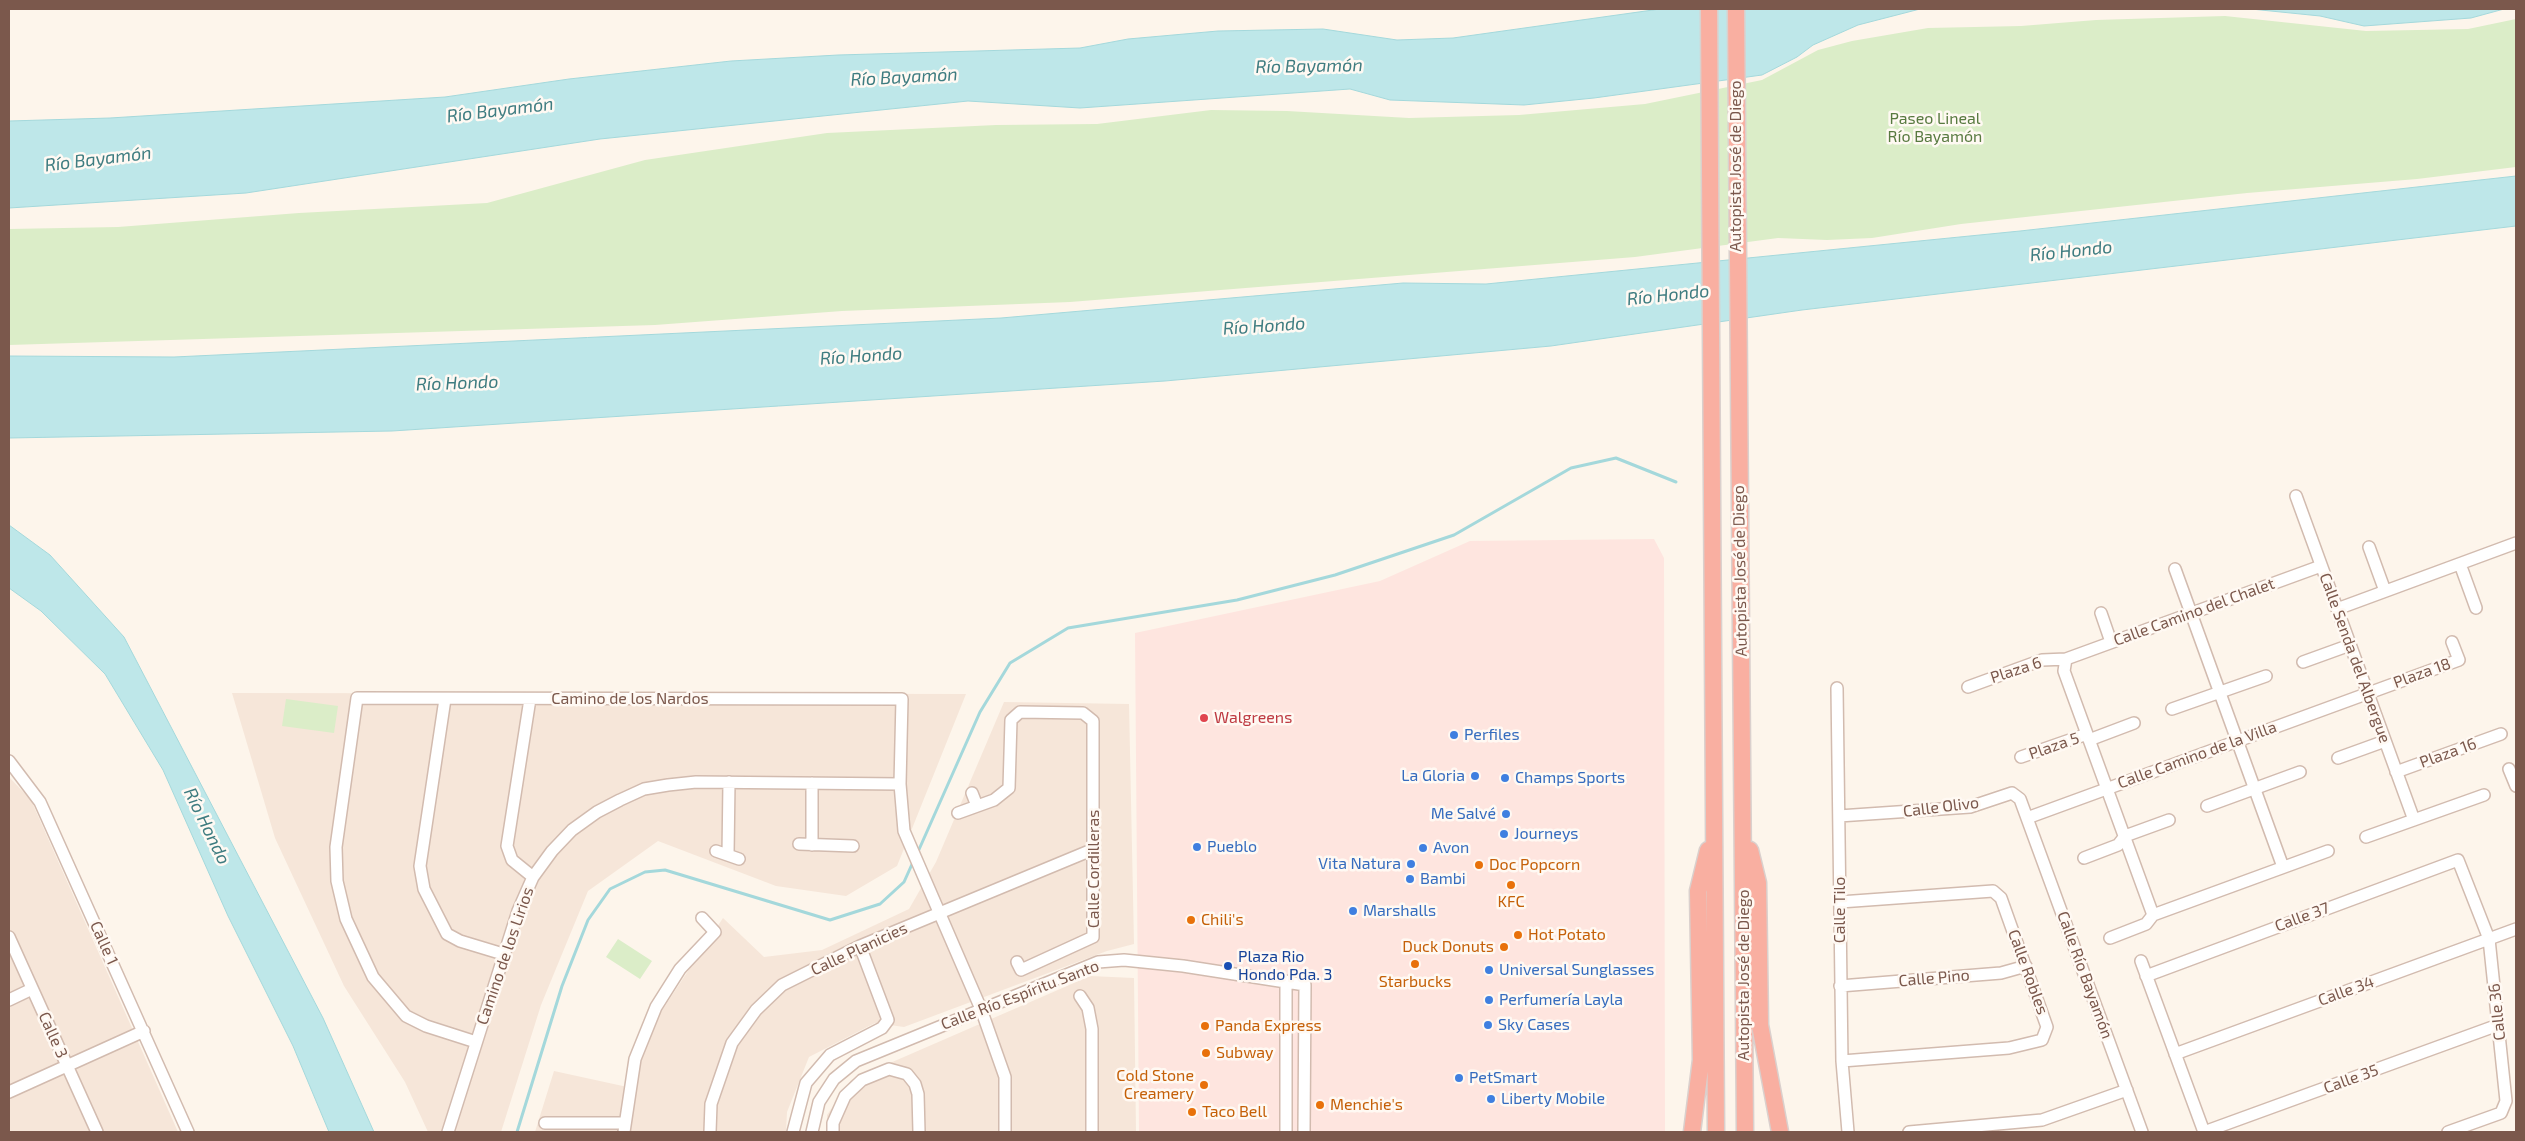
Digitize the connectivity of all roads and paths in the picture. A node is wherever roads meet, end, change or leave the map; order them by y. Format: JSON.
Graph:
{"nodes":[{"id":1,"x":1709,"y":9,"type":"edge"},
{"id":2,"x":1736,"y":9,"type":"edge"},
{"id":3,"x":1738,"y":434,"type":"junction"},
{"id":4,"x":2296,"y":496,"type":"dead end"},
{"id":5,"x":2516,"y":543,"type":"edge"},
{"id":6,"x":2369,"y":547,"type":"dead end"},
{"id":7,"x":2460,"y":564,"type":"junction"},
{"id":8,"x":2321,"y":566,"type":"junction"},
{"id":9,"x":2175,"y":569,"type":"dead end"},
{"id":10,"x":2385,"y":591,"type":"junction"},
{"id":11,"x":2337,"y":608,"type":"junction"},
{"id":12,"x":2476,"y":608,"type":"dead end"},
{"id":13,"x":2102,"y":613,"type":"dead end"},
{"id":14,"x":2191,"y":613,"type":"junction"},
{"id":15,"x":2111,"y":642,"type":"junction"},
{"id":16,"x":2452,"y":642,"type":"dead end"},
{"id":17,"x":2350,"y":645,"type":"junction"},
{"id":18,"x":2066,"y":659,"type":"junction"},
{"id":19,"x":2303,"y":662,"type":"dead end"},
{"id":20,"x":2266,"y":676,"type":"dead end"},
{"id":21,"x":1968,"y":687,"type":"dead end"},
{"id":22,"x":1837,"y":688,"type":"dead end"},
{"id":23,"x":2219,"y":692,"type":"junction"},
{"id":24,"x":2368,"y":693,"type":"junction"},
{"id":25,"x":445,"y":699,"type":"junction"},
{"id":26,"x":530,"y":699,"type":"junction"},
{"id":27,"x":2172,"y":709,"type":"dead end"},
{"id":28,"x":2134,"y":723,"type":"dead end"},
{"id":29,"x":2501,"y":734,"type":"dead end"},
{"id":30,"x":2088,"y":737,"type":"junction"},
{"id":31,"x":2237,"y":740,"type":"junction"},
{"id":32,"x":2385,"y":741,"type":"junction"},
{"id":33,"x":2021,"y":757,"type":"dead end"},
{"id":34,"x":2338,"y":758,"type":"dead end"},
{"id":35,"x":9,"y":761,"type":"edge"},
{"id":36,"x":1714,"y":764,"type":"junction"},
{"id":37,"x":2300,"y":772,"type":"dead end"},
{"id":38,"x":2396,"y":772,"type":"junction"},
{"id":39,"x":729,"y":782,"type":"junction"},
{"id":40,"x":812,"y":783,"type":"junction"},
{"id":41,"x":900,"y":784,"type":"junction"},
{"id":42,"x":2106,"y":788,"type":"junction"},
{"id":43,"x":2255,"y":789,"type":"junction"},
{"id":44,"x":972,"y":793,"type":"dead end"},
{"id":45,"x":2484,"y":795,"type":"dead end"},
{"id":46,"x":977,"y":806,"type":"junction"},
{"id":47,"x":2207,"y":806,"type":"dead end"},
{"id":48,"x":958,"y":813,"type":"dead end"},
{"id":49,"x":1840,"y":816,"type":"junction"},
{"id":50,"x":2027,"y":818,"type":"junction"},
{"id":51,"x":2169,"y":820,"type":"dead end"},
{"id":52,"x":2414,"y":820,"type":"junction"},
{"id":53,"x":1743,"y":821,"type":"junction"},
{"id":54,"x":1714,"y":823,"type":"junction"},
{"id":55,"x":2124,"y":836,"type":"junction"},
{"id":56,"x":2366,"y":837,"type":"dead end"},
{"id":57,"x":799,"y":844,"type":"dead end"},
{"id":58,"x":812,"y":845,"type":"junction"},
{"id":59,"x":853,"y":846,"type":"dead end"},
{"id":60,"x":1094,"y":849,"type":"junction"},
{"id":61,"x":716,"y":851,"type":"dead end"},
{"id":62,"x":2328,"y":851,"type":"dead end"},
{"id":63,"x":728,"y":855,"type":"junction"},
{"id":64,"x":2084,"y":858,"type":"dead end"},
{"id":65,"x":739,"y":859,"type":"dead end"},
{"id":66,"x":2458,"y":860,"type":"joint"},
{"id":67,"x":2283,"y":867,"type":"junction"},
{"id":68,"x":534,"y":877,"type":"junction"},
{"id":69,"x":1840,"y":902,"type":"junction"},
{"id":70,"x":940,"y":911,"type":"junction"},
{"id":71,"x":2153,"y":915,"type":"junction"},
{"id":72,"x":702,"y":918,"type":"dead end"},
{"id":73,"x":2516,"y":929,"type":"edge"},
{"id":74,"x":9,"y":937,"type":"edge"},
{"id":75,"x":2110,"y":938,"type":"dead end"},
{"id":76,"x":2489,"y":939,"type":"junction"},
{"id":77,"x":860,"y":946,"type":"junction"},
{"id":78,"x":503,"y":954,"type":"junction"},
{"id":79,"x":2141,"y":961,"type":"dead end"},
{"id":80,"x":1018,"y":962,"type":"dead end"},
{"id":81,"x":2026,"y":966,"type":"junction"},
{"id":82,"x":2146,"y":976,"type":"junction"},
{"id":83,"x":1286,"y":981,"type":"junction"},
{"id":84,"x":1840,"y":986,"type":"junction"},
{"id":85,"x":32,"y":989,"type":"junction"},
{"id":86,"x":1080,"y":996,"type":"dead end"},
{"id":87,"x":9,"y":1000,"type":"edge"},
{"id":88,"x":981,"y":1009,"type":"junction"},
{"id":89,"x":2498,"y":1025,"type":"junction"},
{"id":90,"x":144,"y":1031,"type":"junction"},
{"id":91,"x":476,"y":1042,"type":"junction"},
{"id":92,"x":2175,"y":1054,"type":"junction"},
{"id":93,"x":1842,"y":1061,"type":"junction"},
{"id":94,"x":67,"y":1066,"type":"junction"},
{"id":95,"x":2127,"y":1090,"type":"junction"},
{"id":96,"x":9,"y":1092,"type":"edge"},
{"id":97,"x":545,"y":1123,"type":"dead end"},
{"id":98,"x":624,"y":1128,"type":"edge"},
{"id":99,"x":97,"y":1132,"type":"edge"},
{"id":100,"x":188,"y":1132,"type":"edge"},
{"id":101,"x":448,"y":1132,"type":"edge"},
{"id":102,"x":710,"y":1132,"type":"edge"},
{"id":103,"x":792,"y":1132,"type":"edge"},
{"id":104,"x":812,"y":1132,"type":"edge"},
{"id":105,"x":833,"y":1132,"type":"edge"},
{"id":106,"x":918,"y":1132,"type":"edge"},
{"id":107,"x":1005,"y":1132,"type":"edge"},
{"id":108,"x":1092,"y":1132,"type":"edge"},
{"id":109,"x":1286,"y":1132,"type":"edge"},
{"id":110,"x":1304,"y":1132,"type":"edge"},
{"id":111,"x":1692,"y":1132,"type":"edge"},
{"id":112,"x":1716,"y":1132,"type":"edge"},
{"id":113,"x":1726,"y":1132,"type":"edge"},
{"id":114,"x":1736,"y":1132,"type":"edge"},
{"id":115,"x":1745,"y":1132,"type":"edge"},
{"id":116,"x":1780,"y":1132,"type":"edge"},
{"id":117,"x":1848,"y":1132,"type":"edge"},
{"id":118,"x":1909,"y":1132,"type":"edge"},
{"id":119,"x":1925,"y":1132,"type":"edge"},
{"id":120,"x":2142,"y":1132,"type":"edge"},
{"id":121,"x":2204,"y":1132,"type":"edge"},
{"id":122,"x":2448,"y":1132,"type":"edge"}],
"edges":[{"from":1,"to":36,"type":"highway","name":"Autopista José de Diego"},
{"from":2,"to":3,"type":"highway","name":"Autopista José de Diego"},
{"from":3,"to":53,"type":"highway","name":"Autopista José de Diego"},
{"from":3,"to":114,"type":"highway"},
{"from":4,"to":8,"type":"street","name":"Calle Senda del Albergue"},
{"from":5,"to":7,"type":"street"},
{"from":6,"to":10,"type":"street"},
{"from":7,"to":10,"type":"street"},
{"from":7,"to":12,"type":"street"},
{"from":8,"to":11,"type":"street","name":"Calle Senda del Albergue"},
{"from":8,"to":14,"type":"street","name":"Calle Camino del Chalet"},
{"from":9,"to":14,"type":"street"},
{"from":10,"to":11,"type":"street"},
{"from":11,"to":17,"type":"street","name":"Calle Senda del Albergue"},
{"from":13,"to":15,"type":"street"},
{"from":14,"to":15,"type":"street","name":"Calle Camino del Chalet"},
{"from":14,"to":23,"type":"street"},
{"from":15,"to":18,"type":"street","name":"Calle Camino del Chalet"},
{"from":16,"to":24,"type":"street","name":"Plaza 18"},
{"from":17,"to":19,"type":"street"},
{"from":17,"to":24,"type":"street","name":"Calle Senda del Albergue"},
{"from":18,"to":21,"type":"street","name":"Plaza 6"},
{"from":18,"to":30,"type":"street"},
{"from":20,"to":23,"type":"street"},
{"from":22,"to":49,"type":"street","name":"Calle Tilo"},
{"from":23,"to":27,"type":"street"},
{"from":23,"to":31,"type":"street"},
{"from":24,"to":31,"type":"street","name":"Calle Camino de la Villa"},
{"from":24,"to":32,"type":"street","name":"Calle Senda del Albergue"},
{"from":25,"to":26,"type":"street","name":"Camino de los Nardos"},
{"from":25,"to":78,"type":"street"},
{"from":25,"to":91,"type":"street","name":"Camino de los Nardos"},
{"from":26,"to":41,"type":"street","name":"Camino de los Nardos"},
{"from":26,"to":68,"type":"street"},
{"from":28,"to":30,"type":"street","name":"Plaza 5"},
{"from":29,"to":38,"type":"street","name":"Plaza 16"},
{"from":30,"to":33,"type":"street","name":"Plaza 5"},
{"from":30,"to":42,"type":"street"},
{"from":31,"to":42,"type":"street","name":"Calle Camino de la Villa"},
{"from":31,"to":43,"type":"street"},
{"from":32,"to":34,"type":"street"},
{"from":32,"to":38,"type":"street","name":"Calle Senda del Albergue"},
{"from":35,"to":90,"type":"street","name":"Calle 1"},
{"from":36,"to":54,"type":"highway","name":"Autopista José de Diego"},
{"from":36,"to":113,"type":"highway"},
{"from":37,"to":43,"type":"street"},
{"from":38,"to":52,"type":"street","name":"Calle Senda del Albergue"},
{"from":39,"to":40,"type":"street","name":"Camino de los Lirios"},
{"from":39,"to":63,"type":"street"},
{"from":39,"to":68,"type":"street","name":"Camino de los Lirios"},
{"from":40,"to":41,"type":"street","name":"Camino de los Lirios"},
{"from":40,"to":58,"type":"street"},
{"from":41,"to":70,"type":"street"},
{"from":42,"to":50,"type":"street","name":"Calle Camino de la Villa"},
{"from":42,"to":55,"type":"street"},
{"from":43,"to":47,"type":"street"},
{"from":43,"to":67,"type":"street"},
{"from":44,"to":46,"type":"street"},
{"from":45,"to":52,"type":"street"},
{"from":46,"to":48,"type":"street"},
{"from":46,"to":60,"type":"street","name":"Calle Cordilleras"},
{"from":49,"to":50,"type":"street","name":"Calle Olivo"},
{"from":49,"to":69,"type":"street","name":"Calle Tilo"},
{"from":50,"to":95,"type":"street","name":"Calle Río Bayamón"},
{"from":51,"to":55,"type":"street"},
{"from":52,"to":56,"type":"street"},
{"from":53,"to":115,"type":"highway","name":"Autopista José de Diego"},
{"from":53,"to":116,"type":"highway"},
{"from":54,"to":111,"type":"highway"},
{"from":54,"to":112,"type":"highway","name":"Autopista José de Diego"},
{"from":55,"to":64,"type":"street"},
{"from":55,"to":71,"type":"street"},
{"from":57,"to":58,"type":"street"},
{"from":58,"to":59,"type":"street"},
{"from":60,"to":70,"type":"street","name":"Calle Planicies"},
{"from":60,"to":80,"type":"street","name":"Calle Cordilleras"},
{"from":61,"to":63,"type":"street"},
{"from":62,"to":67,"type":"street"},
{"from":63,"to":65,"type":"street"},
{"from":66,"to":76,"type":"street","name":"Calle 36"},
{"from":66,"to":82,"type":"street","name":"Calle 37"},
{"from":67,"to":71,"type":"street"},
{"from":68,"to":78,"type":"street","name":"Camino de los Lirios"},
{"from":69,"to":81,"type":"street","name":"Calle Robles"},
{"from":69,"to":84,"type":"street","name":"Calle Tilo"},
{"from":70,"to":77,"type":"street","name":"Calle Planicies"},
{"from":70,"to":88,"type":"street"},
{"from":71,"to":75,"type":"street"},
{"from":72,"to":98,"type":"street"},
{"from":73,"to":76,"type":"street","name":"Calle 34"},
{"from":74,"to":85,"type":"street","name":"Calle 3"},
{"from":76,"to":89,"type":"street","name":"Calle 36"},
{"from":76,"to":92,"type":"street","name":"Calle 34"},
{"from":77,"to":102,"type":"street","name":"Calle Planicies"},
{"from":77,"to":103,"type":"street"},
{"from":78,"to":91,"type":"street","name":"Camino de los Lirios"},
{"from":79,"to":82,"type":"street"},
{"from":81,"to":84,"type":"street","name":"Calle Pino"},
{"from":81,"to":93,"type":"street","name":"Calle Robles"},
{"from":82,"to":92,"type":"street"},
{"from":83,"to":88,"type":"street","name":"Calle Río Espíritu Santo"},
{"from":83,"to":109,"type":"street"},
{"from":83,"to":110,"type":"street","name":"Calle Río Espíritu Santo"},
{"from":84,"to":93,"type":"street","name":"Calle Tilo"},
{"from":85,"to":87,"type":"street"},
{"from":85,"to":94,"type":"street","name":"Calle 3"},
{"from":86,"to":108,"type":"street"},
{"from":88,"to":104,"type":"street","name":"Calle Río Espíritu Santo"},
{"from":88,"to":107,"type":"street"},
{"from":89,"to":121,"type":"street","name":"Calle 35"},
{"from":89,"to":122,"type":"street","name":"Calle 36"},
{"from":90,"to":94,"type":"street"},
{"from":90,"to":100,"type":"street","name":"Calle 1"},
{"from":91,"to":101,"type":"street","name":"Camino de los Lirios"},
{"from":92,"to":121,"type":"street"},
{"from":93,"to":117,"type":"street","name":"Calle Tilo"},
{"from":94,"to":96,"type":"street"},
{"from":94,"to":99,"type":"street","name":"Calle 3"},
{"from":95,"to":119,"type":"street"},
{"from":95,"to":120,"type":"street","name":"Calle Río Bayamón"},
{"from":97,"to":98,"type":"street"},
{"from":105,"to":106,"type":"street"},
{"from":118,"to":119,"type":"street"}]}
